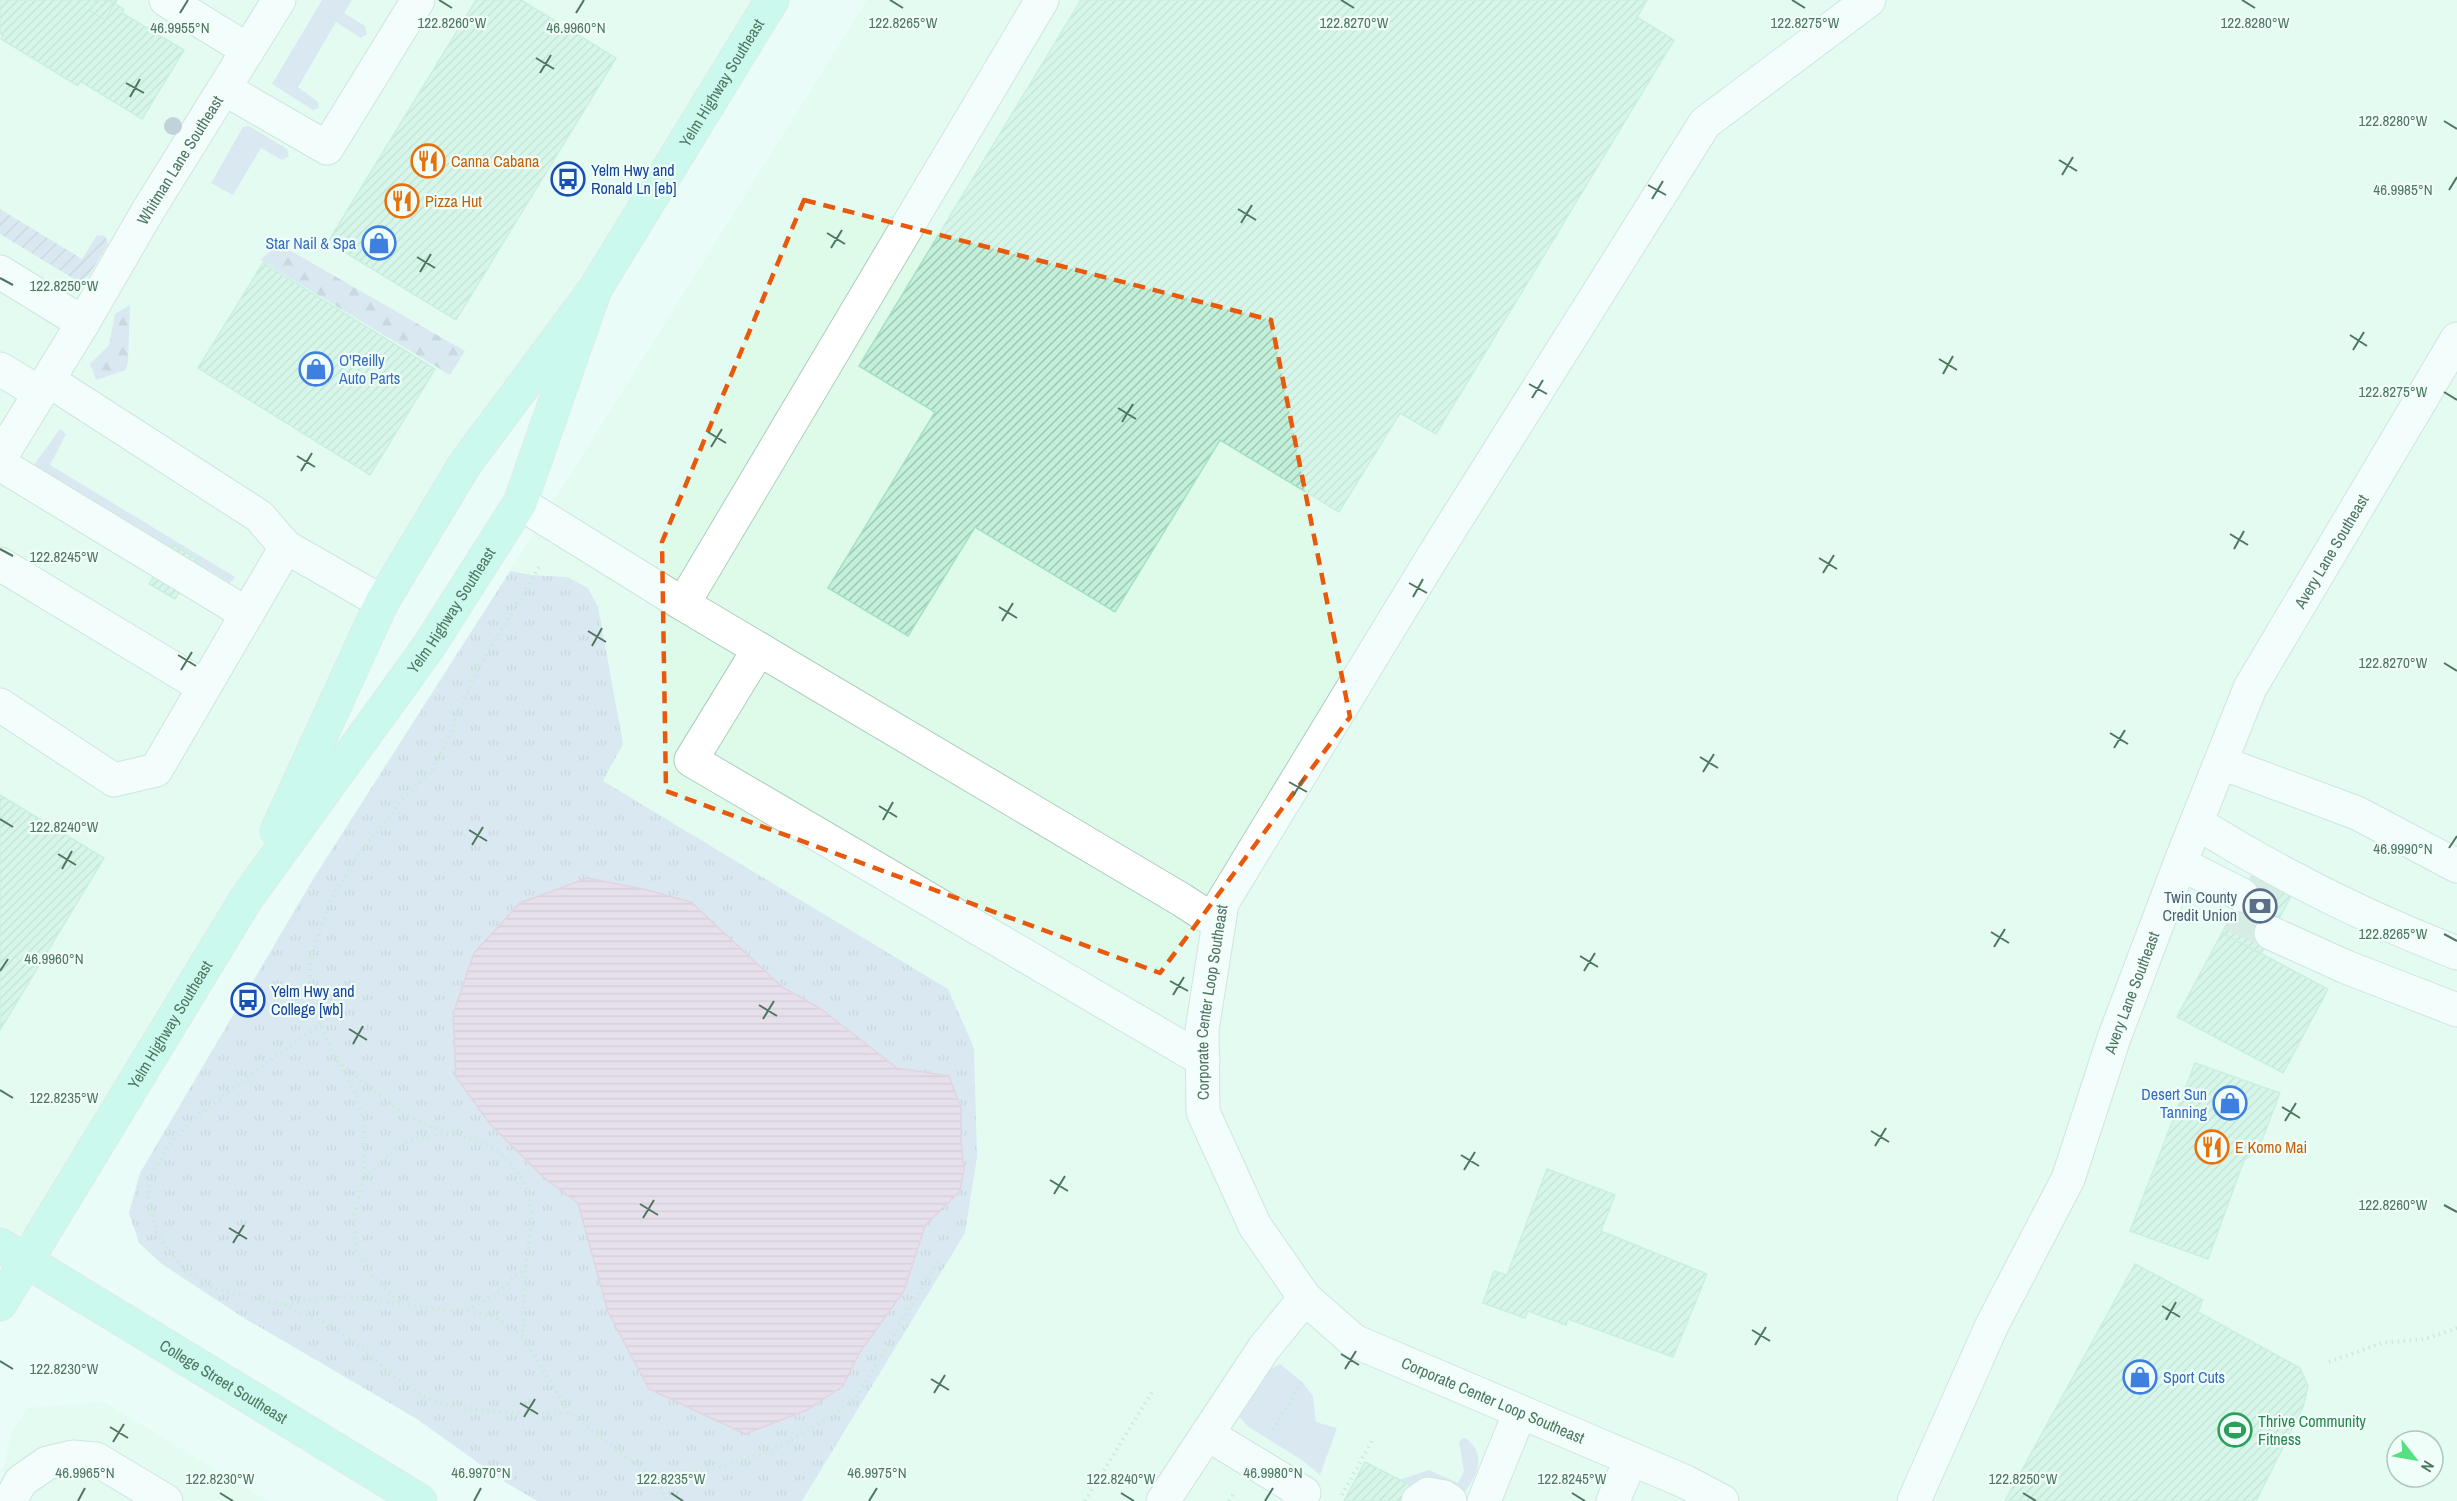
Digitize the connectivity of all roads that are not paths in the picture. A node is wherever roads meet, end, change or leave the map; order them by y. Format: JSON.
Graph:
{"nodes":[{"id":1,"x":166,"y":0,"type":"edge"},
{"id":2,"x":279,"y":0,"type":"edge"},
{"id":3,"x":418,"y":0,"type":"edge"},
{"id":4,"x":1042,"y":0,"type":"edge"},
{"id":5,"x":1869,"y":0,"type":"edge"},
{"id":6,"x":766,"y":2,"type":"edge"},
{"id":7,"x":248,"y":50,"type":"junction"},
{"id":8,"x":225,"y":89,"type":"junction"},
{"id":9,"x":0,"y":272,"type":"edge"},
{"id":10,"x":595,"y":289,"type":"junction"},
{"id":11,"x":83,"y":323,"type":"junction"},
{"id":12,"x":2457,"y":339,"type":"edge"},
{"id":13,"x":0,"y":369,"type":"edge"},
{"id":14,"x":44,"y":387,"type":"junction"},
{"id":15,"x":0,"y":458,"type":"edge"},
{"id":16,"x":0,"y":464,"type":"edge"},
{"id":17,"x":520,"y":503,"type":"junction"},
{"id":18,"x":286,"y":547,"type":"junction"},
{"id":19,"x":0,"y":564,"type":"edge"},
{"id":20,"x":382,"y":602,"type":"junction"},
{"id":21,"x":683,"y":604,"type":"junction"},
{"id":22,"x":247,"y":614,"type":"junction"},
{"id":23,"x":759,"y":649,"type":"junction"},
{"id":24,"x":204,"y":687,"type":"junction"},
{"id":25,"x":0,"y":705,"type":"edge"},
{"id":26,"x":2222,"y":763,"type":"junction"},
{"id":27,"x":2185,"y":853,"type":"junction"},
{"id":28,"x":2457,"y":866,"type":"edge"},
{"id":29,"x":2242,"y":896,"type":"tunnel mouth"},
{"id":30,"x":246,"y":899,"type":"junction"},
{"id":31,"x":2280,"y":915,"type":"junction"},
{"id":32,"x":1219,"y":924,"type":"junction"},
{"id":33,"x":2457,"y":953,"type":"edge"},
{"id":34,"x":2457,"y":972,"type":"edge"},
{"id":35,"x":2457,"y":987,"type":"edge"},
{"id":36,"x":2457,"y":1010,"type":"edge"},
{"id":37,"x":1203,"y":1060,"type":"junction"},
{"id":38,"x":13,"y":1253,"type":"edge"},
{"id":39,"x":1305,"y":1298,"type":"junction"},
{"id":40,"x":0,"y":1304,"type":"edge"},
{"id":41,"x":1520,"y":1412,"type":"junction"},
{"id":42,"x":1208,"y":1434,"type":"junction"},
{"id":43,"x":1631,"y":1458,"type":"junction"},
{"id":44,"x":9,"y":1501,"type":"edge"},
{"id":45,"x":166,"y":1501,"type":"edge"},
{"id":46,"x":420,"y":1501,"type":"edge"},
{"id":47,"x":1162,"y":1501,"type":"edge"},
{"id":48,"x":1300,"y":1501,"type":"edge"},
{"id":49,"x":1418,"y":1501,"type":"edge"},
{"id":50,"x":1450,"y":1501,"type":"edge"},
{"id":51,"x":1484,"y":1501,"type":"edge"},
{"id":52,"x":1612,"y":1501,"type":"edge"},
{"id":53,"x":1722,"y":1501,"type":"edge"},
{"id":54,"x":1914,"y":1501,"type":"edge"}],
"edges":[{"from":1,"to":7,"type":"street"},
{"from":2,"to":7,"type":"street","name":"Whitman Lane Southeast"},
{"from":3,"to":8,"type":"street"},
{"from":4,"to":21,"type":"street"},
{"from":5,"to":32,"type":"street","name":"Corporate Center Loop Southeast"},
{"from":6,"to":10,"type":"main road","name":"Yelm Highway Southeast"},
{"from":7,"to":8,"type":"street","name":"Whitman Lane Southeast"},
{"from":8,"to":11,"type":"street","name":"Whitman Lane Southeast"},
{"from":9,"to":11,"type":"street"},
{"from":10,"to":17,"type":"main road","name":"Yelm Highway Southeast"},
{"from":10,"to":20,"type":"main road","name":"Yelm Highway Southeast"},
{"from":11,"to":14,"type":"street","name":"Whitman Lane Southeast"},
{"from":12,"to":26,"type":"street","name":"Avery Lane Southeast"},
{"from":13,"to":14,"type":"street"},
{"from":14,"to":15,"type":"street","name":"Whitman Lane Southeast"},
{"from":14,"to":18,"type":"street"},
{"from":16,"to":22,"type":"street"},
{"from":17,"to":21,"type":"street"},
{"from":17,"to":30,"type":"main road","name":"Yelm Highway Southeast"},
{"from":18,"to":20,"type":"street"},
{"from":18,"to":22,"type":"street"},
{"from":19,"to":24,"type":"street"},
{"from":20,"to":30,"type":"main road","name":"Yelm Highway Southeast"},
{"from":21,"to":23,"type":"street"},
{"from":22,"to":24,"type":"street"},
{"from":23,"to":32,"type":"street"},
{"from":23,"to":37,"type":"street"},
{"from":24,"to":25,"type":"street"},
{"from":26,"to":27,"type":"street","name":"Avery Lane Southeast"},
{"from":26,"to":28,"type":"street"},
{"from":27,"to":29,"type":"street"},
{"from":27,"to":33,"type":"street"},
{"from":27,"to":54,"type":"street","name":"Avery Lane Southeast"},
{"from":30,"to":38,"type":"main road","name":"Yelm Highway Southeast"},
{"from":31,"to":34,"type":"street"},
{"from":31,"to":35,"type":"street"},
{"from":31,"to":36,"type":"street"},
{"from":32,"to":37,"type":"street","name":"Corporate Center Loop Southeast"},
{"from":37,"to":39,"type":"street","name":"Corporate Center Loop Southeast"},
{"from":38,"to":40,"type":"main road","name":"Yelm Highway Southeast"},
{"from":38,"to":46,"type":"main road","name":"College Street Southeast"},
{"from":39,"to":41,"type":"street","name":"Corporate Center Loop Southeast"},
{"from":39,"to":42,"type":"street"},
{"from":41,"to":43,"type":"street","name":"Corporate Center Loop Southeast"},
{"from":41,"to":51,"type":"street"},
{"from":42,"to":47,"type":"street"},
{"from":42,"to":48,"type":"street"},
{"from":43,"to":52,"type":"street"},
{"from":43,"to":53,"type":"street","name":"Corporate Center Loop Southeast"},
{"from":44,"to":45,"type":"street"},
{"from":49,"to":50,"type":"street"}]}
